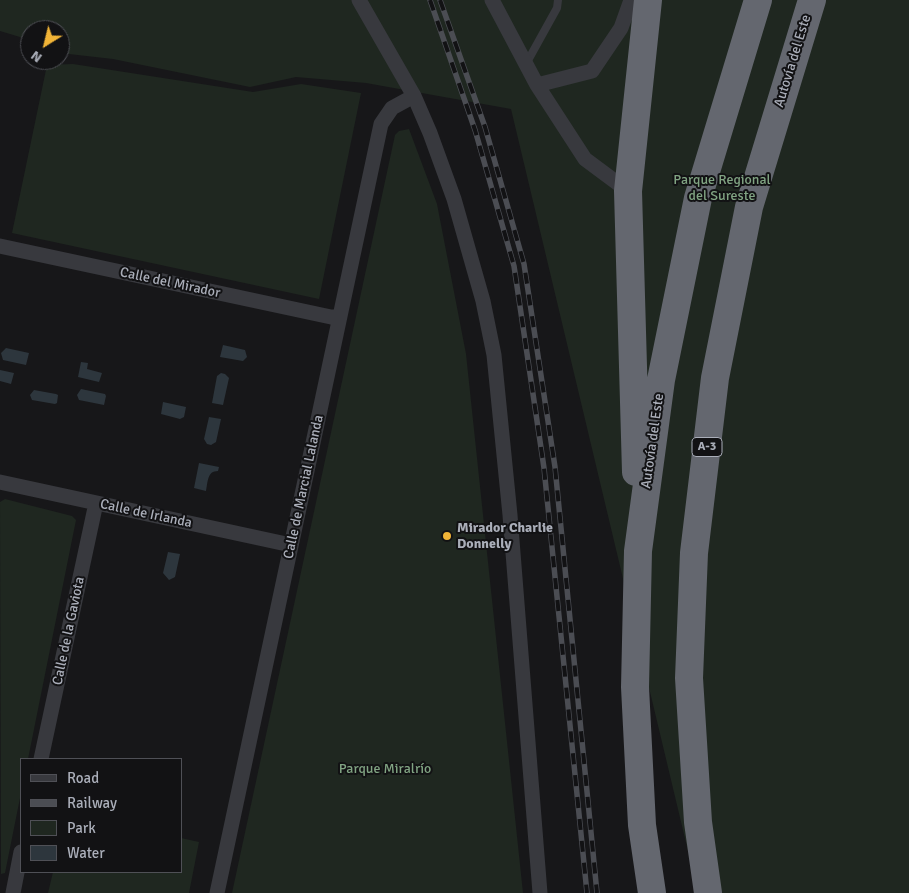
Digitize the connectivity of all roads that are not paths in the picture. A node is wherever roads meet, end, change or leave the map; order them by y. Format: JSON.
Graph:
{"nodes":[{"id":1,"x":359,"y":0,"type":"edge"},
{"id":2,"x":492,"y":0,"type":"edge"},
{"id":3,"x":558,"y":0,"type":"edge"},
{"id":4,"x":631,"y":0,"type":"edge"},
{"id":5,"x":648,"y":0,"type":"edge"},
{"id":6,"x":758,"y":0,"type":"edge"},
{"id":7,"x":810,"y":6,"type":"edge"},
{"id":8,"x":526,"y":64,"type":"junction"},
{"id":9,"x":537,"y":84,"type":"junction"},
{"id":10,"x":414,"y":96,"type":"junction"},
{"id":11,"x":628,"y":191,"type":"junction"},
{"id":12,"x":0,"y":246,"type":"edge"},
{"id":13,"x":340,"y":317,"type":"junction"},
{"id":14,"x":0,"y":482,"type":"edge"},
{"id":15,"x":96,"y":503,"type":"junction"},
{"id":16,"x":291,"y":545,"type":"junction"},
{"id":17,"x":638,"y":551,"type":"junction"},
{"id":18,"x":41,"y":758,"type":"edge"},
{"id":19,"x":20,"y":855,"type":"edge"},
{"id":20,"x":8,"y":891,"type":"edge"},
{"id":21,"x":217,"y":893,"type":"edge"},
{"id":22,"x":540,"y":893,"type":"edge"},
{"id":23,"x":652,"y":893,"type":"edge"},
{"id":24,"x":708,"y":893,"type":"edge"}],
"edges":[{"from":1,"to":10,"type":"street"},
{"from":2,"to":8,"type":"street"},
{"from":3,"to":8,"type":"lane"},
{"from":4,"to":9,"type":"street"},
{"from":5,"to":11,"type":"highway"},
{"from":6,"to":17,"type":"highway","name":"Autovía del Este"},
{"from":7,"to":24,"type":"highway","name":"Autovía del Este","number":"A-3"},
{"from":8,"to":9,"type":"street"},
{"from":9,"to":11,"type":"street"},
{"from":10,"to":13,"type":"street","name":"Calle de Marcial Lalanda"},
{"from":10,"to":22,"type":"street"},
{"from":11,"to":17,"type":"highway"},
{"from":12,"to":13,"type":"street","name":"Calle del Mirador"},
{"from":13,"to":16,"type":"street","name":"Calle de Marcial Lalanda"},
{"from":14,"to":15,"type":"street","name":"Calle de Irlanda"},
{"from":15,"to":16,"type":"street","name":"Calle de Irlanda"},
{"from":15,"to":18,"type":"street","name":"Calle de la Gaviota"},
{"from":16,"to":21,"type":"street","name":"Calle de Marcial Lalanda"},
{"from":17,"to":23,"type":"highway","name":"Autovía del Este"},
{"from":19,"to":20,"type":"street"}]}
